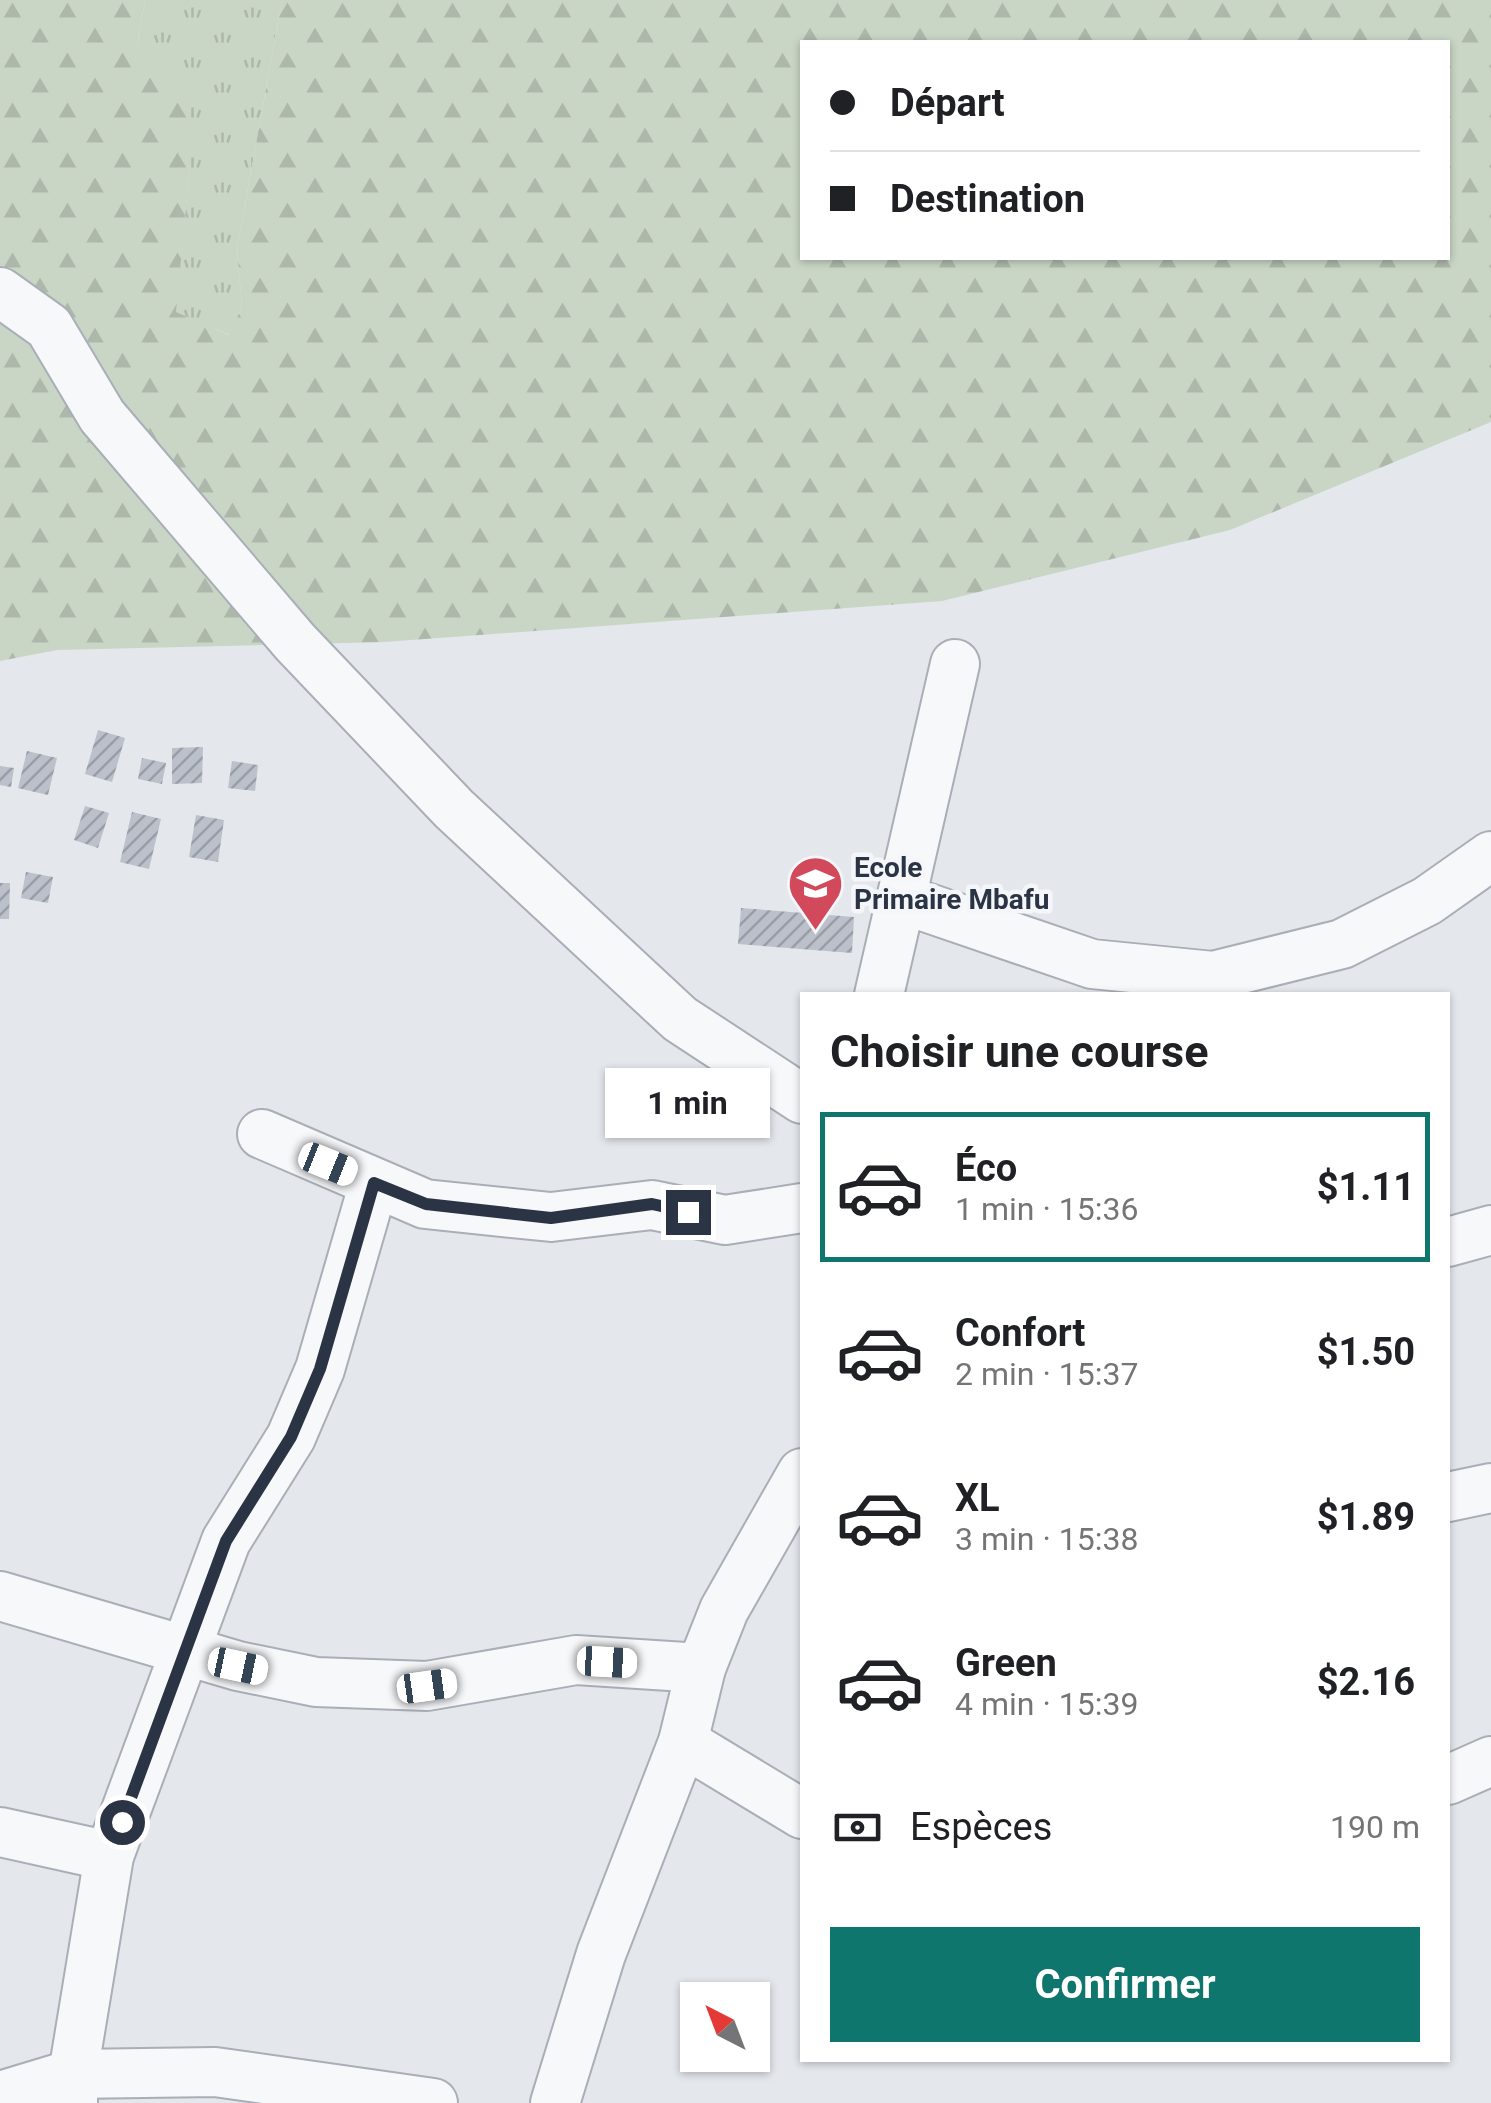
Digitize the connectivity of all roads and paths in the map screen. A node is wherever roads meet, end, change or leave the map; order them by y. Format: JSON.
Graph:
{"nodes":[{"id":1,"x":0,"y":292,"type":"edge"},
{"id":2,"x":955,"y":664,"type":"dead end"},
{"id":3,"x":1491,"y":856,"type":"edge"},
{"id":4,"x":902,"y":899,"type":"junction"},
{"id":5,"x":879,"y":992,"type":"edge"},
{"id":6,"x":800,"y":1099,"type":"edge"},
{"id":7,"x":262,"y":1134,"type":"dead end"},
{"id":8,"x":374,"y":1183,"type":"junction"},
{"id":9,"x":800,"y":1208,"type":"edge"},
{"id":10,"x":1491,"y":1230,"type":"edge"},
{"id":11,"x":1450,"y":1241,"type":"edge"},
{"id":12,"x":800,"y":1477,"type":"edge"},
{"id":13,"x":1491,"y":1488,"type":"edge"},
{"id":14,"x":1450,"y":1497,"type":"edge"},
{"id":15,"x":0,"y":1596,"type":"edge"},
{"id":16,"x":185,"y":1650,"type":"junction"},
{"id":17,"x":701,"y":1668,"type":"junction"},
{"id":18,"x":683,"y":1742,"type":"junction"},
{"id":19,"x":1491,"y":1761,"type":"edge"},
{"id":20,"x":1450,"y":1779,"type":"edge"},
{"id":21,"x":800,"y":1813,"type":"edge"},
{"id":22,"x":0,"y":1832,"type":"edge"},
{"id":23,"x":109,"y":1856,"type":"junction"},
{"id":24,"x":73,"y":2088,"type":"edge"},
{"id":25,"x":0,"y":2096,"type":"edge"},
{"id":26,"x":433,"y":2103,"type":"edge"},
{"id":27,"x":555,"y":2103,"type":"edge"}],
"edges":[{"from":1,"to":6,"type":"street"},
{"from":2,"to":4,"type":"street"},
{"from":3,"to":4,"type":"street"},
{"from":4,"to":5,"type":"street"},
{"from":7,"to":8,"type":"street"},
{"from":8,"to":9,"type":"street"},
{"from":8,"to":16,"type":"street"},
{"from":10,"to":11,"type":"street"},
{"from":12,"to":17,"type":"street"},
{"from":13,"to":14,"type":"street"},
{"from":15,"to":16,"type":"street"},
{"from":16,"to":17,"type":"street"},
{"from":16,"to":23,"type":"street"},
{"from":17,"to":18,"type":"street"},
{"from":18,"to":21,"type":"street"},
{"from":18,"to":27,"type":"street"},
{"from":19,"to":20,"type":"street"},
{"from":22,"to":23,"type":"street"},
{"from":23,"to":24,"type":"street"},
{"from":24,"to":25,"type":"street"},
{"from":24,"to":26,"type":"street"}]}
